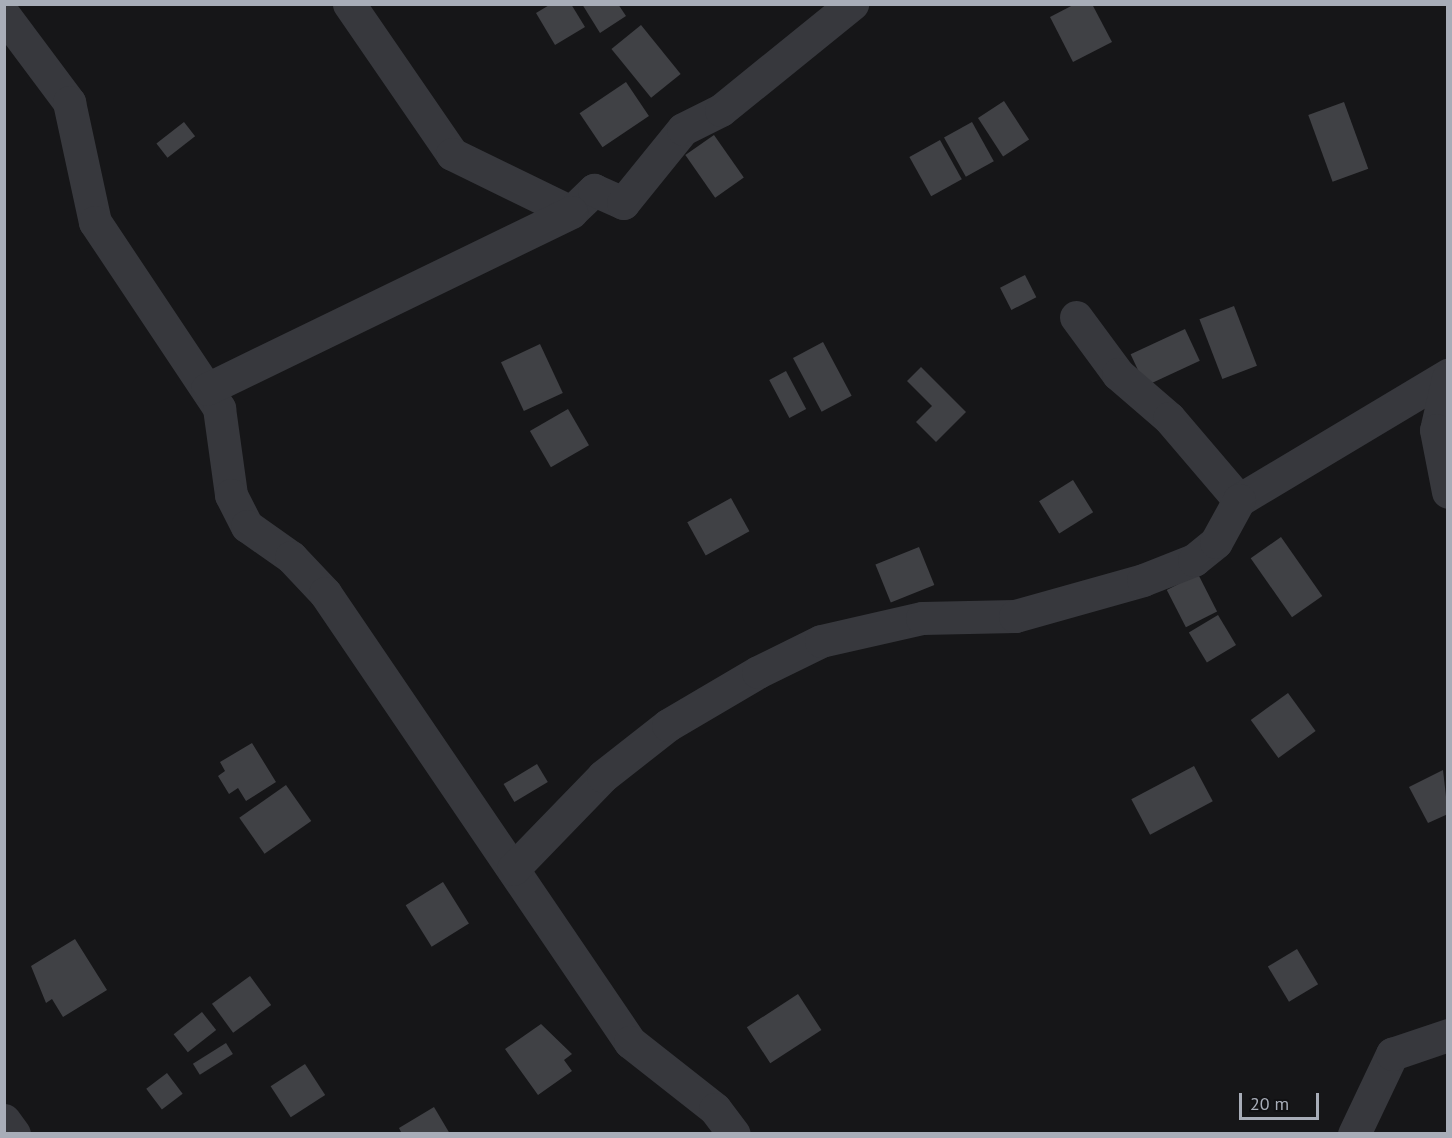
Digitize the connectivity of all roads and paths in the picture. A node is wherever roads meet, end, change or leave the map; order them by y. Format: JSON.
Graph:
{"nodes":[{"id":1,"x":349,"y":4,"type":"edge"},
{"id":2,"x":852,"y":4,"type":"edge"},
{"id":3,"x":4,"y":15,"type":"edge"},
{"id":4,"x":571,"y":212,"type":"junction"},
{"id":5,"x":1076,"y":317,"type":"dead end"},
{"id":6,"x":1448,"y":377,"type":"edge"},
{"id":7,"x":207,"y":389,"type":"junction"},
{"id":8,"x":1448,"y":492,"type":"edge"},
{"id":9,"x":1239,"y":500,"type":"junction"},
{"id":10,"x":513,"y":869,"type":"junction"},
{"id":11,"x":1448,"y":1035,"type":"edge"},
{"id":12,"x":4,"y":1120,"type":"edge"},
{"id":13,"x":14,"y":1134,"type":"edge"},
{"id":14,"x":734,"y":1134,"type":"edge"},
{"id":15,"x":1354,"y":1134,"type":"edge"}],
"edges":[{"from":1,"to":4,"type":"street"},
{"from":2,"to":4,"type":"street"},
{"from":3,"to":7,"type":"street"},
{"from":4,"to":7,"type":"street"},
{"from":5,"to":9,"type":"street"},
{"from":6,"to":8,"type":"street"},
{"from":6,"to":9,"type":"street"},
{"from":7,"to":10,"type":"street"},
{"from":9,"to":10,"type":"street"},
{"from":10,"to":14,"type":"street"},
{"from":11,"to":15,"type":"street"},
{"from":12,"to":13,"type":"street"}]}
